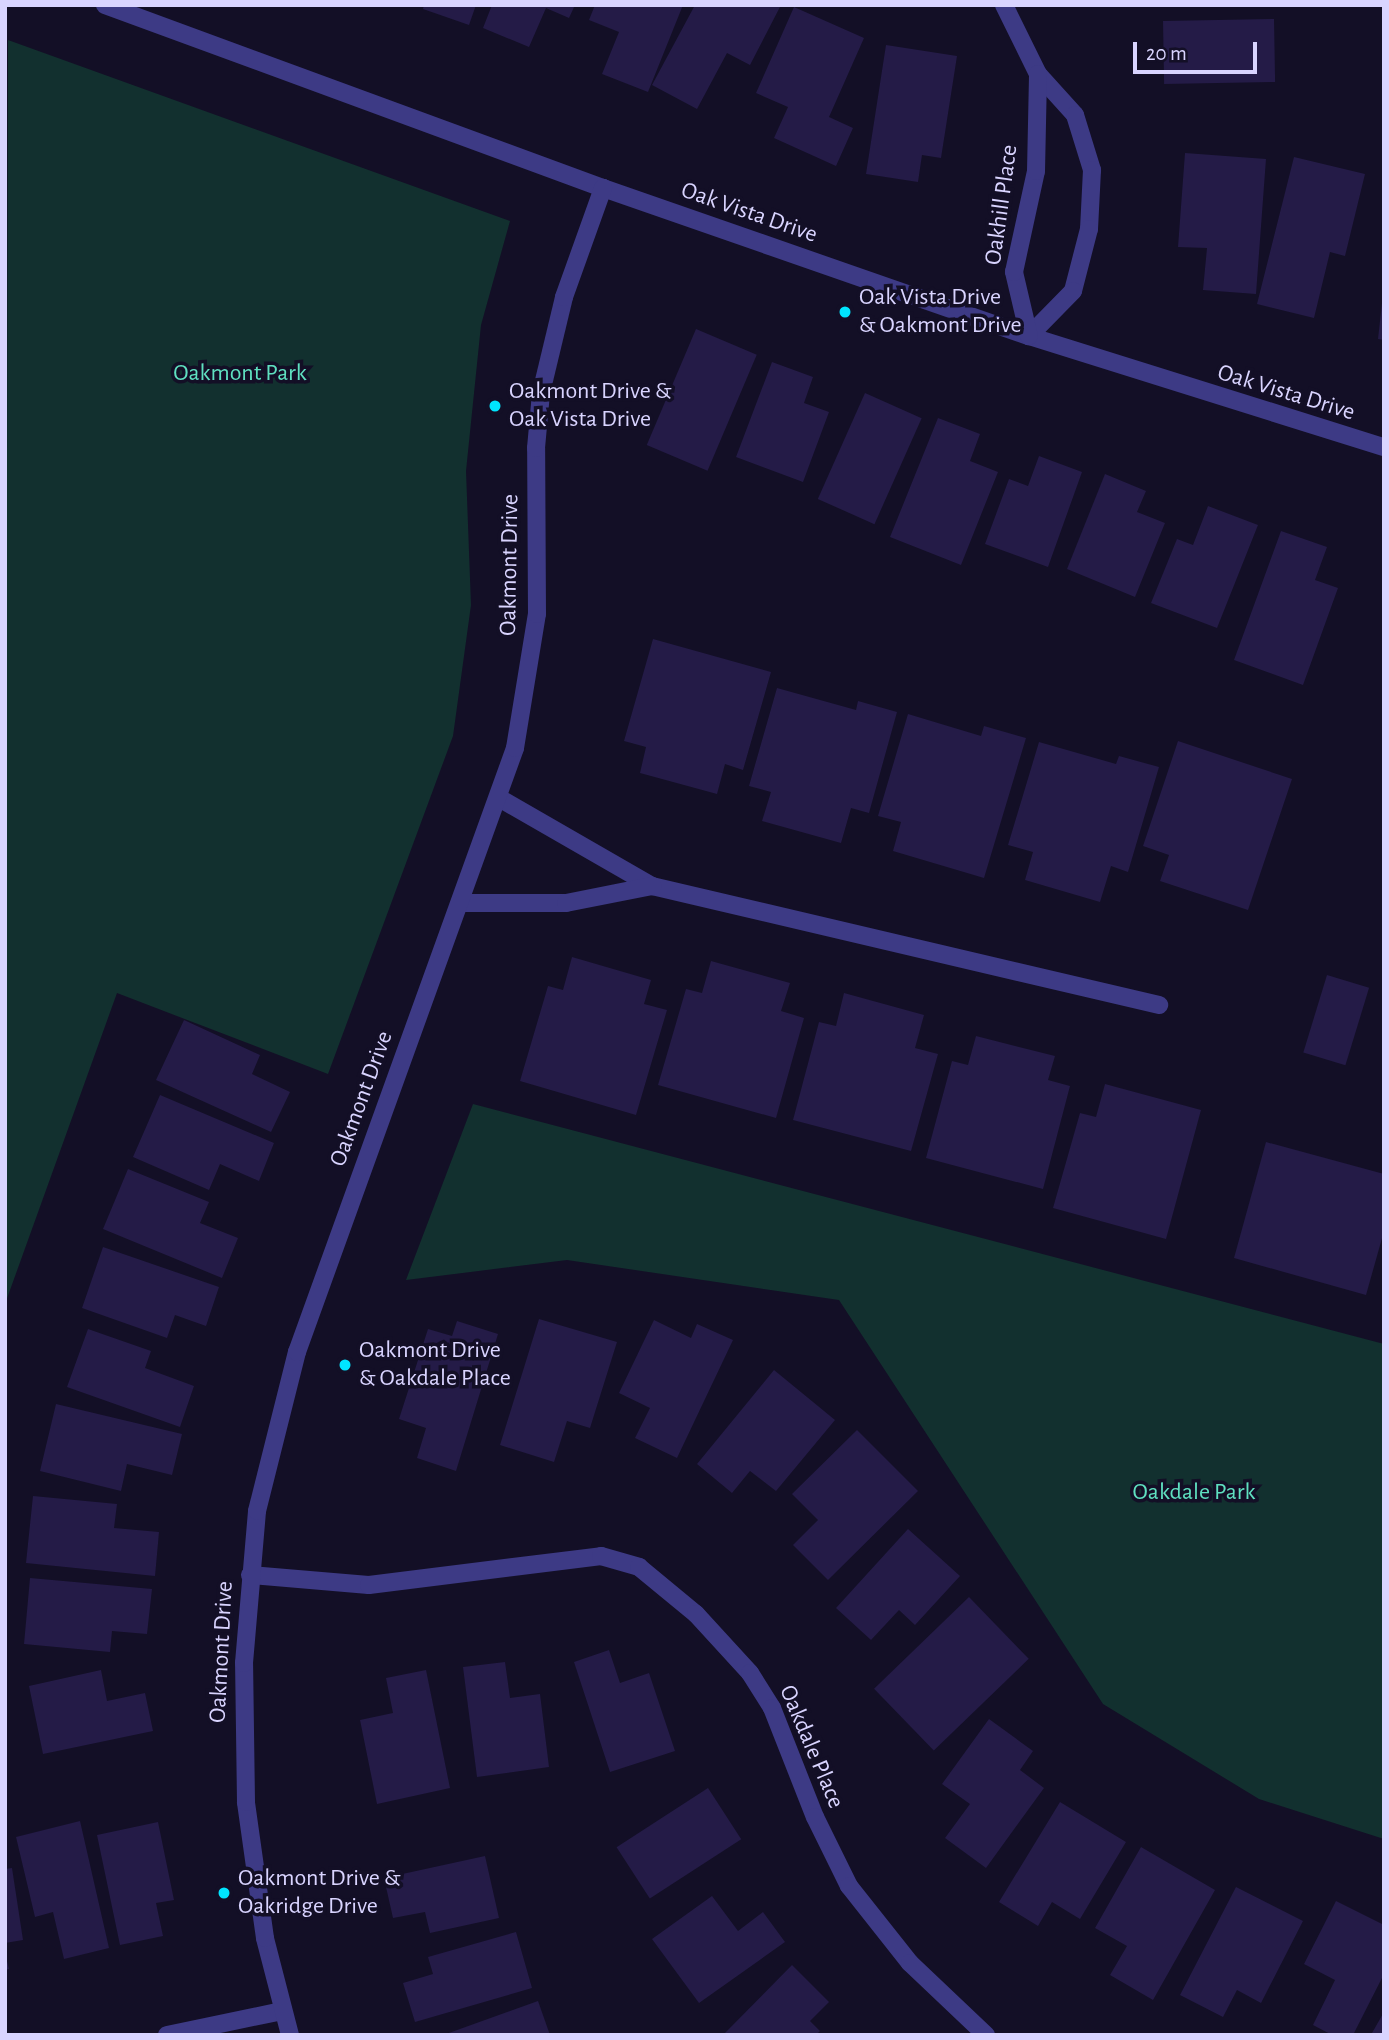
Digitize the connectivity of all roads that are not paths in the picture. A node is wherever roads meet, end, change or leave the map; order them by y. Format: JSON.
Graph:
{"nodes":[{"id":1,"x":105,"y":5,"type":"edge"},
{"id":2,"x":1004,"y":5,"type":"edge"},
{"id":3,"x":1038,"y":74,"type":"junction"},
{"id":4,"x":603,"y":188,"type":"junction"},
{"id":5,"x":1029,"y":336,"type":"junction"},
{"id":6,"x":1384,"y":447,"type":"edge"},
{"id":7,"x":499,"y":798,"type":"junction"},
{"id":8,"x":652,"y":886,"type":"junction"},
{"id":9,"x":461,"y":903,"type":"junction"},
{"id":10,"x":1159,"y":1005,"type":"dead end"},
{"id":11,"x":250,"y":1575,"type":"junction"},
{"id":12,"x":282,"y":2011,"type":"junction"},
{"id":13,"x":167,"y":2035,"type":"edge"},
{"id":14,"x":290,"y":2035,"type":"edge"},
{"id":15,"x":986,"y":2035,"type":"edge"}],
"edges":[{"from":1,"to":4,"type":"street","name":"Oak Vista Drive"},
{"from":2,"to":3,"type":"street","name":"Oakhill Place"},
{"from":3,"to":5,"type":"street","name":"Oakhill Place"},
{"from":3,"to":5,"type":"street","name":"Oakhill Place"},
{"from":4,"to":5,"type":"street","name":"Oak Vista Drive"},
{"from":4,"to":7,"type":"street","name":"Oakmont Drive"},
{"from":5,"to":6,"type":"street","name":"Oak Vista Drive"},
{"from":7,"to":8,"type":"street"},
{"from":7,"to":9,"type":"street","name":"Oakmont Drive"},
{"from":8,"to":9,"type":"street"},
{"from":8,"to":10,"type":"street"},
{"from":9,"to":11,"type":"street","name":"Oakmont Drive"},
{"from":11,"to":12,"type":"street","name":"Oakmont Drive"},
{"from":11,"to":15,"type":"street","name":"Oakdale Place"},
{"from":12,"to":13,"type":"street"},
{"from":12,"to":14,"type":"street","name":"Oakmont Drive"}]}
